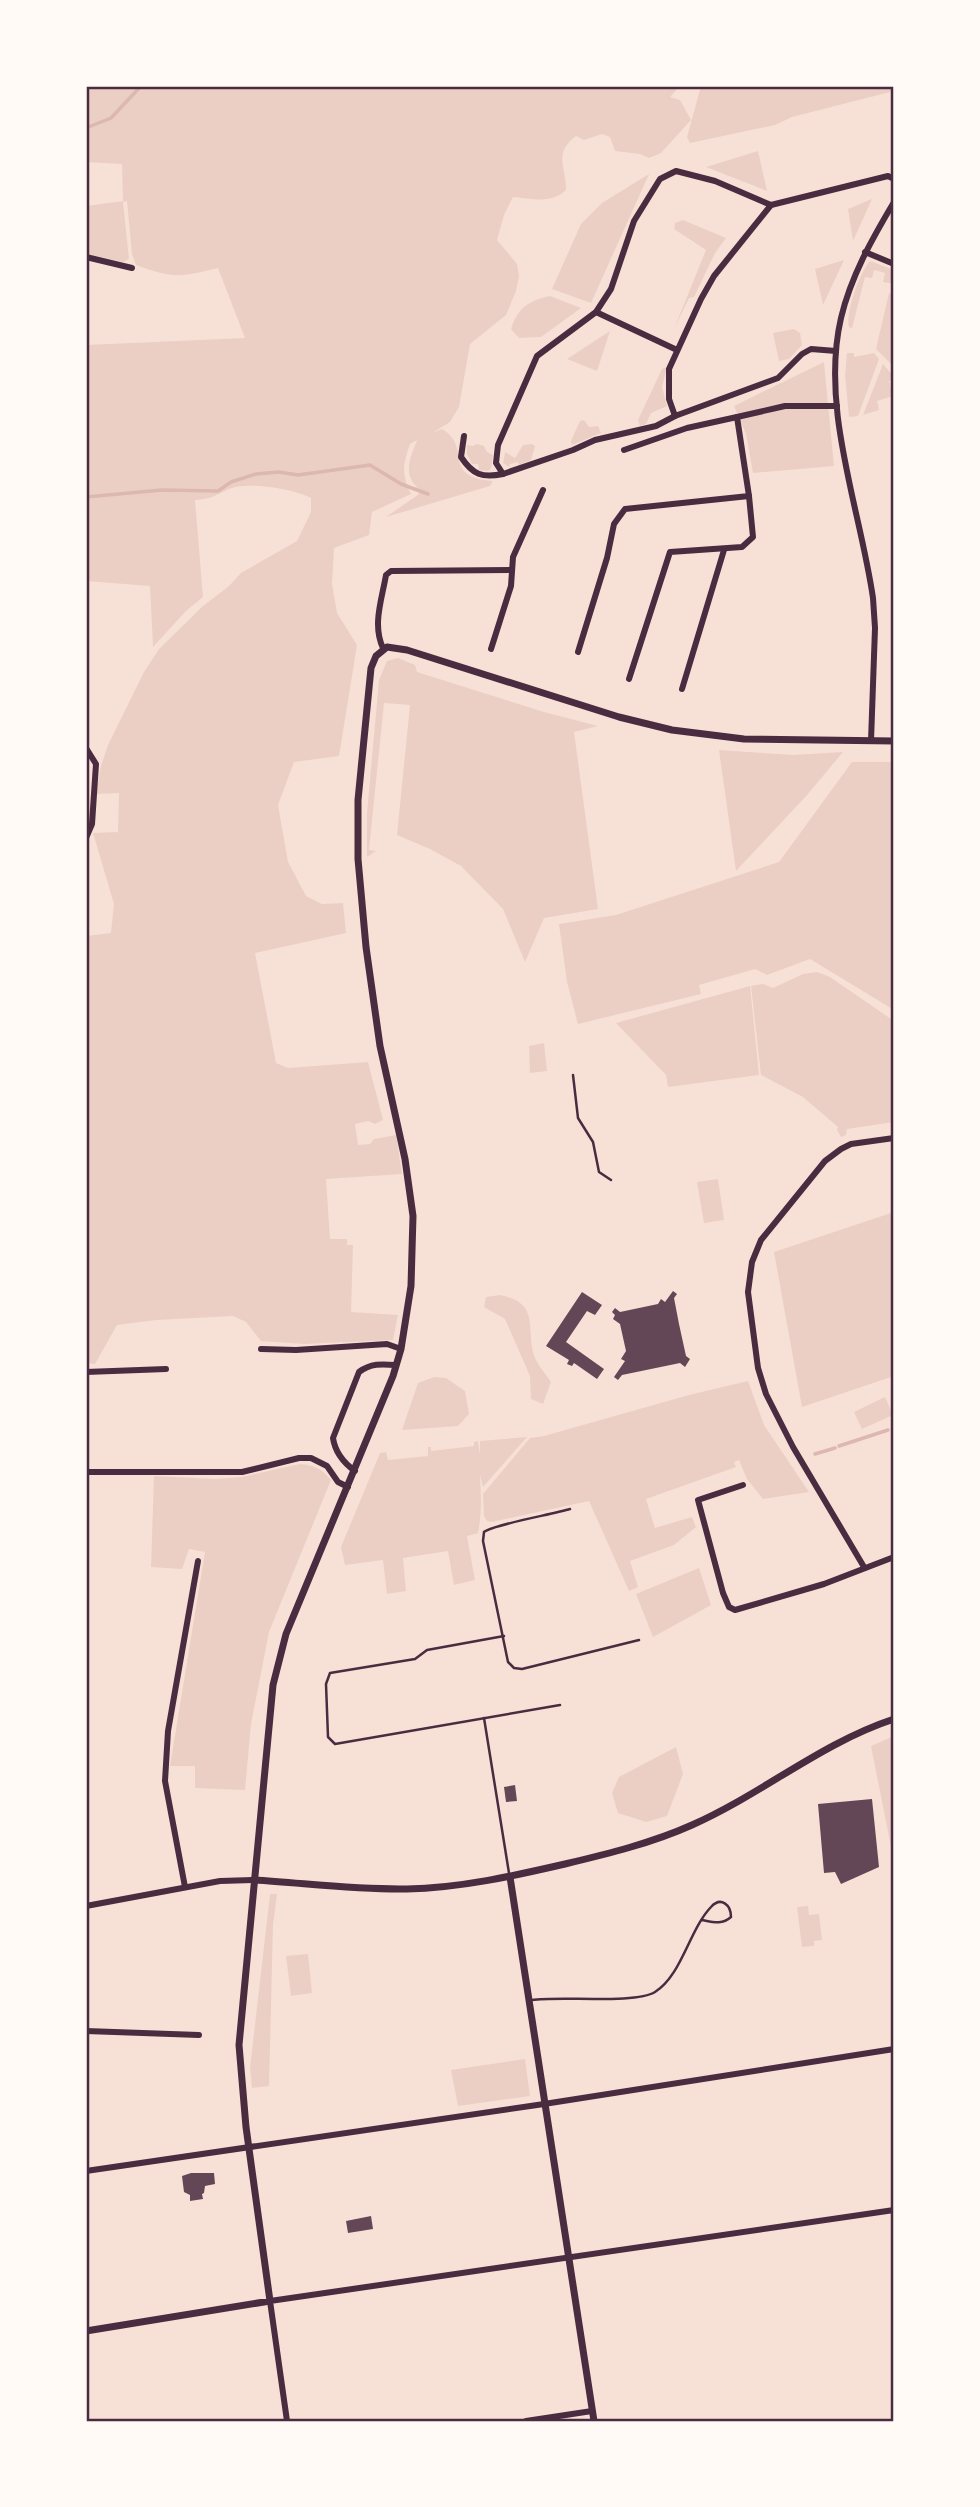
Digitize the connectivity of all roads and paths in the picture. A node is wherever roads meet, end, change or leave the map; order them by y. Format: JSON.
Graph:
{"nodes":[{"id":1,"x":894,"y":179,"type":"edge"},
{"id":2,"x":894,"y":202,"type":"edge"},
{"id":3,"x":771,"y":205,"type":"junction"},
{"id":4,"x":865,"y":252,"type":"junction"},
{"id":5,"x":86,"y":257,"type":"edge"},
{"id":6,"x":894,"y":264,"type":"edge"},
{"id":7,"x":132,"y":268,"type":"dead end"},
{"id":8,"x":596,"y":312,"type":"junction"},
{"id":9,"x":677,"y":350,"type":"junction"},
{"id":10,"x":836,"y":351,"type":"junction"},
{"id":11,"x":836,"y":406,"type":"junction"},
{"id":12,"x":676,"y":416,"type":"junction"},
{"id":13,"x":737,"y":417,"type":"junction"},
{"id":14,"x":464,"y":436,"type":"dead end"},
{"id":15,"x":624,"y":450,"type":"dead end"},
{"id":16,"x":503,"y":474,"type":"junction"},
{"id":17,"x":543,"y":490,"type":"dead end"},
{"id":18,"x":749,"y":496,"type":"junction"},
{"id":19,"x":724,"y":550,"type":"junction"},
{"id":20,"x":511,"y":570,"type":"junction"},
{"id":21,"x":383,"y":648,"type":"junction"},
{"id":22,"x":491,"y":649,"type":"dead end"},
{"id":23,"x":578,"y":652,"type":"dead end"},
{"id":24,"x":629,"y":679,"type":"dead end"},
{"id":25,"x":682,"y":689,"type":"dead end"},
{"id":26,"x":870,"y":741,"type":"junction"},
{"id":27,"x":894,"y":741,"type":"edge"},
{"id":28,"x":86,"y":748,"type":"edge"},
{"id":29,"x":86,"y":838,"type":"edge"},
{"id":30,"x":573,"y":1075,"type":"dead end"},
{"id":31,"x":894,"y":1138,"type":"edge"},
{"id":32,"x":611,"y":1180,"type":"dead end"},
{"id":33,"x":261,"y":1349,"type":"dead end"},
{"id":34,"x":401,"y":1349,"type":"junction"},
{"id":35,"x":396,"y":1365,"type":"junction"},
{"id":36,"x":166,"y":1369,"type":"dead end"},
{"id":37,"x":86,"y":1372,"type":"edge"},
{"id":38,"x":355,"y":1471,"type":"junction"},
{"id":39,"x":86,"y":1472,"type":"edge"},
{"id":40,"x":743,"y":1485,"type":"dead end"},
{"id":41,"x":348,"y":1487,"type":"junction"},
{"id":42,"x":569,"y":1509,"type":"dead end"},
{"id":43,"x":894,"y":1558,"type":"edge"},
{"id":44,"x":198,"y":1561,"type":"dead end"},
{"id":45,"x":864,"y":1567,"type":"junction"},
{"id":46,"x":504,"y":1636,"type":"junction"},
{"id":47,"x":639,"y":1640,"type":"dead end"},
{"id":48,"x":560,"y":1705,"type":"dead end"},
{"id":49,"x":484,"y":1718,"type":"junction"},
{"id":50,"x":894,"y":1719,"type":"edge"},
{"id":51,"x":510,"y":1877,"type":"junction"},
{"id":52,"x":253,"y":1880,"type":"junction"},
{"id":53,"x":185,"y":1887,"type":"junction"},
{"id":54,"x":86,"y":1906,"type":"edge"},
{"id":55,"x":702,"y":1920,"type":"junction"},
{"id":56,"x":529,"y":2000,"type":"junction"},
{"id":57,"x":86,"y":2031,"type":"edge"},
{"id":58,"x":199,"y":2035,"type":"dead end"},
{"id":59,"x":894,"y":2049,"type":"edge"},
{"id":60,"x":544,"y":2104,"type":"junction"},
{"id":61,"x":248,"y":2147,"type":"junction"},
{"id":62,"x":86,"y":2171,"type":"edge"},
{"id":63,"x":894,"y":2210,"type":"edge"},
{"id":64,"x":569,"y":2259,"type":"junction"},
{"id":65,"x":270,"y":2301,"type":"junction"},
{"id":66,"x":86,"y":2330,"type":"edge"},
{"id":67,"x":593,"y":2411,"type":"junction"},
{"id":68,"x":288,"y":2421,"type":"edge"},
{"id":69,"x":526,"y":2421,"type":"edge"},
{"id":70,"x":594,"y":2421,"type":"edge"}],
"edges":[{"from":1,"to":3,"type":"street"},
{"from":2,"to":4,"type":"street"},
{"from":3,"to":8,"type":"street"},
{"from":3,"to":9,"type":"street"},
{"from":4,"to":6,"type":"street"},
{"from":4,"to":10,"type":"street"},
{"from":5,"to":7,"type":"street"},
{"from":8,"to":9,"type":"street"},
{"from":8,"to":16,"type":"street"},
{"from":9,"to":12,"type":"street"},
{"from":10,"to":11,"type":"street"},
{"from":10,"to":12,"type":"street"},
{"from":11,"to":13,"type":"street"},
{"from":11,"to":26,"type":"street"},
{"from":12,"to":16,"type":"street"},
{"from":13,"to":15,"type":"street"},
{"from":13,"to":18,"type":"street"},
{"from":14,"to":16,"type":"street"},
{"from":17,"to":20,"type":"street"},
{"from":18,"to":19,"type":"street"},
{"from":18,"to":23,"type":"street"},
{"from":19,"to":24,"type":"street"},
{"from":19,"to":25,"type":"street"},
{"from":20,"to":21,"type":"street"},
{"from":20,"to":22,"type":"street"},
{"from":21,"to":26,"type":"street"},
{"from":21,"to":34,"type":"street"},
{"from":26,"to":27,"type":"street"},
{"from":28,"to":29,"type":"street"},
{"from":30,"to":32,"type":"lane"},
{"from":31,"to":45,"type":"street"},
{"from":33,"to":34,"type":"street"},
{"from":34,"to":35,"type":"street"},
{"from":35,"to":38,"type":"street"},
{"from":35,"to":38,"type":"street"},
{"from":36,"to":37,"type":"street"},
{"from":38,"to":41,"type":"street"},
{"from":39,"to":41,"type":"street"},
{"from":40,"to":45,"type":"street"},
{"from":41,"to":52,"type":"street"},
{"from":42,"to":46,"type":"lane"},
{"from":43,"to":45,"type":"street"},
{"from":44,"to":53,"type":"street"},
{"from":46,"to":47,"type":"lane"},
{"from":46,"to":49,"type":"lane"},
{"from":48,"to":49,"type":"lane"},
{"from":49,"to":51,"type":"lane"},
{"from":50,"to":51,"type":"street"},
{"from":51,"to":52,"type":"street"},
{"from":51,"to":56,"type":"street"},
{"from":52,"to":53,"type":"street"},
{"from":52,"to":61,"type":"street"},
{"from":53,"to":54,"type":"street"},
{"from":55,"to":55,"type":"lane"},
{"from":55,"to":56,"type":"lane"},
{"from":56,"to":60,"type":"street"},
{"from":57,"to":58,"type":"street"},
{"from":59,"to":60,"type":"street"},
{"from":60,"to":61,"type":"street"},
{"from":60,"to":64,"type":"street"},
{"from":61,"to":62,"type":"street"},
{"from":61,"to":65,"type":"street"},
{"from":63,"to":64,"type":"street"},
{"from":64,"to":65,"type":"street"},
{"from":64,"to":67,"type":"street"},
{"from":65,"to":66,"type":"street"},
{"from":65,"to":68,"type":"street"},
{"from":67,"to":69,"type":"street"},
{"from":67,"to":70,"type":"street"}]}
